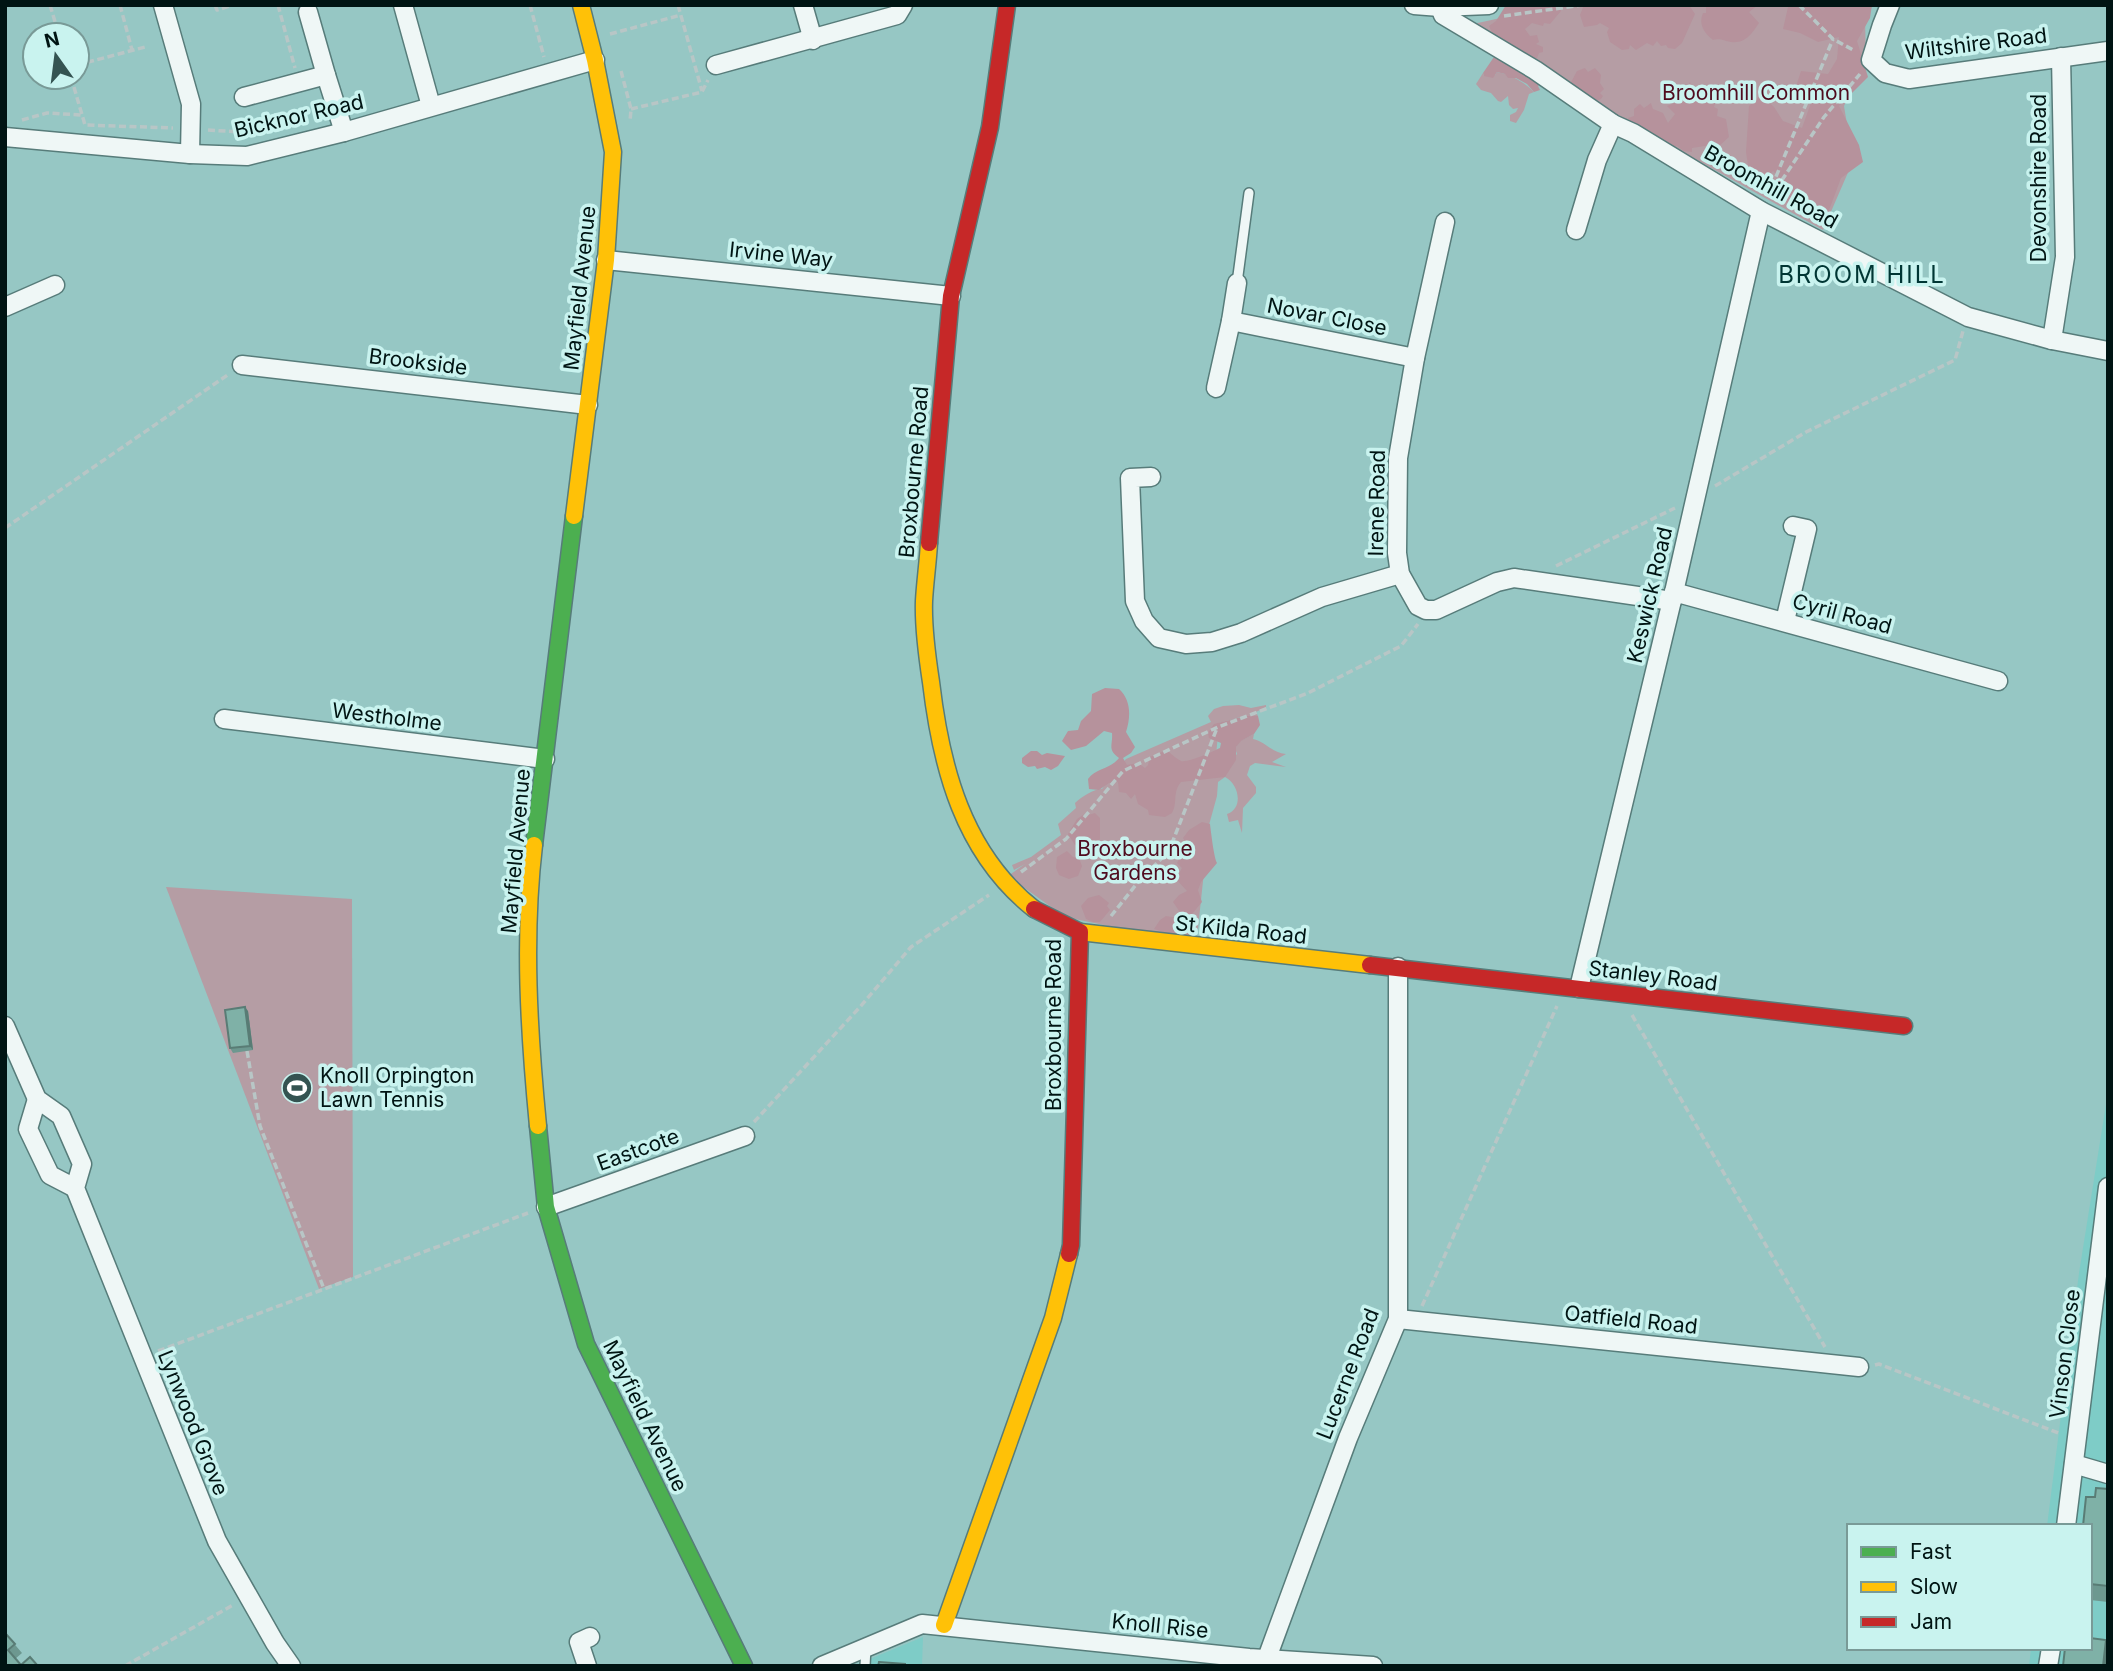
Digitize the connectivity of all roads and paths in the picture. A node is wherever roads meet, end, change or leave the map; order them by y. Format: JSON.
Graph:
{"nodes":[{"id":1,"x":120,"y":5,"type":"edge"},
{"id":2,"x":163,"y":5,"type":"edge"},
{"id":3,"x":215,"y":5,"type":"edge"},
{"id":4,"x":233,"y":5,"type":"edge"},
{"id":5,"x":278,"y":5,"type":"edge"},
{"id":6,"x":403,"y":5,"type":"edge"},
{"id":7,"x":530,"y":5,"type":"edge"},
{"id":8,"x":581,"y":5,"type":"edge"},
{"id":9,"x":678,"y":5,"type":"edge"},
{"id":10,"x":803,"y":5,"type":"edge"},
{"id":11,"x":903,"y":5,"type":"edge"},
{"id":12,"x":1007,"y":5,"type":"edge"},
{"id":13,"x":1414,"y":5,"type":"edge"},
{"id":14,"x":1582,"y":5,"type":"edge"},
{"id":15,"x":1799,"y":5,"type":"edge"},
{"id":16,"x":1890,"y":5,"type":"edge"},
{"id":17,"x":1440,"y":7,"type":"junction"},
{"id":18,"x":1492,"y":11,"type":"edge"},
{"id":19,"x":309,"y":12,"type":"dead end"},
{"id":20,"x":681,"y":15,"type":"junction"},
{"id":21,"x":610,"y":33,"type":"dead end"},
{"id":22,"x":1833,"y":39,"type":"junction"},
{"id":23,"x":813,"y":40,"type":"junction"},
{"id":24,"x":145,"y":47,"type":"dead end"},
{"id":25,"x":132,"y":50,"type":"junction"},
{"id":26,"x":2108,"y":51,"type":"edge"},
{"id":27,"x":2061,"y":57,"type":"junction"},
{"id":28,"x":595,"y":60,"type":"junction"},
{"id":29,"x":1871,"y":60,"type":"junction"},
{"id":30,"x":91,"y":61,"type":"edge"},
{"id":31,"x":716,"y":65,"type":"joint"},
{"id":32,"x":549,"y":73,"type":"junction"},
{"id":33,"x":327,"y":75,"type":"junction"},
{"id":34,"x":299,"y":83,"type":"junction"},
{"id":35,"x":75,"y":91,"type":"edge"},
{"id":36,"x":702,"y":92,"type":"junction"},
{"id":37,"x":244,"y":97,"type":"dead end"},
{"id":38,"x":431,"y":106,"type":"junction"},
{"id":39,"x":82,"y":116,"type":"junction"},
{"id":40,"x":606,"y":116,"type":"junction"},
{"id":41,"x":17,"y":122,"type":"dead end"},
{"id":42,"x":1613,"y":124,"type":"junction"},
{"id":43,"x":192,"y":129,"type":"junction"},
{"id":44,"x":344,"y":132,"type":"junction"},
{"id":45,"x":5,"y":137,"type":"edge"},
{"id":46,"x":261,"y":152,"type":"junction"},
{"id":47,"x":190,"y":154,"type":"junction"},
{"id":48,"x":1249,"y":193,"type":"dead end"},
{"id":49,"x":1761,"y":211,"type":"junction"},
{"id":50,"x":1445,"y":222,"type":"dead end"},
{"id":51,"x":1576,"y":230,"type":"dead end"},
{"id":52,"x":606,"y":260,"type":"junction"},
{"id":53,"x":1237,"y":284,"type":"joint"},
{"id":54,"x":55,"y":285,"type":"dead end"},
{"id":55,"x":951,"y":296,"type":"junction"},
{"id":56,"x":5,"y":307,"type":"edge"},
{"id":57,"x":1968,"y":317,"type":"junction"},
{"id":58,"x":1231,"y":321,"type":"junction"},
{"id":59,"x":2052,"y":340,"type":"junction"},
{"id":60,"x":2108,"y":351,"type":"edge"},
{"id":61,"x":1415,"y":358,"type":"junction"},
{"id":62,"x":242,"y":365,"type":"joint"},
{"id":63,"x":1216,"y":388,"type":"dead end"},
{"id":64,"x":588,"y":405,"type":"junction"},
{"id":65,"x":1151,"y":477,"type":"dead end"},
{"id":66,"x":1696,"y":497,"type":"junction"},
{"id":67,"x":1793,"y":526,"type":"dead end"},
{"id":68,"x":5,"y":528,"type":"edge"},
{"id":69,"x":1400,"y":574,"type":"junction"},
{"id":70,"x":1529,"y":580,"type":"junction"},
{"id":71,"x":1673,"y":596,"type":"junction"},
{"id":72,"x":1426,"y":610,"type":"junction"},
{"id":73,"x":1786,"y":621,"type":"junction"},
{"id":74,"x":1998,"y":681,"type":"dead end"},
{"id":75,"x":224,"y":719,"type":"dead end"},
{"id":76,"x":1218,"y":727,"type":"junction"},
{"id":77,"x":545,"y":759,"type":"junction"},
{"id":78,"x":1005,"y":884,"type":"junction"},
{"id":79,"x":1110,"y":918,"type":"dead end"},
{"id":80,"x":1080,"y":932,"type":"junction"},
{"id":81,"x":1398,"y":967,"type":"junction"},
{"id":82,"x":1573,"y":988,"type":"junction"},
{"id":83,"x":1618,"y":992,"type":"junction"},
{"id":84,"x":1904,"y":1026,"type":"dead end"},
{"id":85,"x":5,"y":1027,"type":"edge"},
{"id":86,"x":247,"y":1051,"type":"edge"},
{"id":87,"x":37,"y":1099,"type":"junction"},
{"id":88,"x":745,"y":1136,"type":"joint"},
{"id":89,"x":75,"y":1188,"type":"junction"},
{"id":90,"x":2107,"y":1194,"type":"edge"},
{"id":91,"x":546,"y":1207,"type":"junction"},
{"id":92,"x":324,"y":1289,"type":"junction"},
{"id":93,"x":1406,"y":1320,"type":"junction"},
{"id":94,"x":2099,"y":1325,"type":"edge"},
{"id":95,"x":142,"y":1358,"type":"junction"},
{"id":96,"x":1835,"y":1364,"type":"junction"},
{"id":97,"x":1859,"y":1367,"type":"joint"},
{"id":98,"x":2077,"y":1441,"type":"junction"},
{"id":99,"x":2074,"y":1464,"type":"junction"},
{"id":100,"x":2108,"y":1474,"type":"edge"},
{"id":101,"x":2066,"y":1524,"type":"edge"},
{"id":102,"x":249,"y":1596,"type":"junction"},
{"id":103,"x":944,"y":1625,"type":"junction"},
{"id":104,"x":590,"y":1637,"type":"dead end"},
{"id":105,"x":866,"y":1647,"type":"junction"},
{"id":106,"x":1267,"y":1658,"type":"junction"},
{"id":107,"x":125,"y":1666,"type":"edge"},
{"id":108,"x":291,"y":1666,"type":"edge"},
{"id":109,"x":587,"y":1666,"type":"edge"},
{"id":110,"x":744,"y":1666,"type":"edge"},
{"id":111,"x":822,"y":1666,"type":"edge"},
{"id":112,"x":865,"y":1666,"type":"edge"},
{"id":113,"x":1373,"y":1666,"type":"edge"}],
"edges":[{"from":1,"to":25,"type":"path"},
{"from":2,"to":43,"type":"street"},
{"from":3,"to":4,"type":"path"},
{"from":5,"to":34,"type":"path"},
{"from":6,"to":38,"type":"street"},
{"from":7,"to":32,"type":"path"},
{"from":8,"to":28,"type":"street","name":"Mayfield Avenue"},
{"from":9,"to":20,"type":"path"},
{"from":10,"to":23,"type":"street"},
{"from":11,"to":23,"type":"street"},
{"from":12,"to":55,"type":"street","name":"Broxbourne Road"},
{"from":13,"to":17,"type":"street"},
{"from":14,"to":18,"type":"path"},
{"from":15,"to":22,"type":"path"},
{"from":16,"to":29,"type":"street","name":"Wiltshire Road"},
{"from":17,"to":18,"type":"street"},
{"from":17,"to":42,"type":"street","name":"Broomhill Road"},
{"from":19,"to":33,"type":"street"},
{"from":20,"to":21,"type":"path"},
{"from":20,"to":36,"type":"path"},
{"from":22,"to":29,"type":"path"},
{"from":22,"to":49,"type":"path"},
{"from":23,"to":31,"type":"street"},
{"from":24,"to":25,"type":"path"},
{"from":25,"to":30,"type":"path"},
{"from":26,"to":27,"type":"street","name":"Wiltshire Road"},
{"from":27,"to":29,"type":"street","name":"Wiltshire Road"},
{"from":27,"to":59,"type":"street","name":"Devonshire Road"},
{"from":28,"to":32,"type":"street","name":"Bicknor Road"},
{"from":28,"to":40,"type":"street","name":"Mayfield Avenue"},
{"from":29,"to":49,"type":"path"},
{"from":31,"to":36,"type":"path"},
{"from":32,"to":38,"type":"street","name":"Bicknor Road"},
{"from":33,"to":34,"type":"street"},
{"from":33,"to":44,"type":"street"},
{"from":34,"to":37,"type":"street"},
{"from":35,"to":39,"type":"path"},
{"from":36,"to":40,"type":"path"},
{"from":38,"to":44,"type":"street","name":"Bicknor Road"},
{"from":39,"to":41,"type":"path"},
{"from":39,"to":43,"type":"path"},
{"from":40,"to":52,"type":"street","name":"Mayfield Avenue"},
{"from":42,"to":49,"type":"street","name":"Broomhill Road"},
{"from":42,"to":51,"type":"street"},
{"from":43,"to":46,"type":"path"},
{"from":43,"to":47,"type":"street"},
{"from":44,"to":46,"type":"street","name":"Bicknor Road"},
{"from":45,"to":47,"type":"street","name":"Bicknor Road"},
{"from":46,"to":47,"type":"street","name":"Bicknor Road"},
{"from":48,"to":53,"type":"lane"},
{"from":49,"to":57,"type":"street","name":"Broomhill Road"},
{"from":49,"to":66,"type":"street","name":"Keswick Road"},
{"from":50,"to":61,"type":"street","name":"Irene Road"},
{"from":52,"to":55,"type":"street","name":"Irvine Way"},
{"from":52,"to":64,"type":"street","name":"Mayfield Avenue"},
{"from":53,"to":58,"type":"street"},
{"from":54,"to":56,"type":"street"},
{"from":55,"to":78,"type":"street","name":"Broxbourne Road"},
{"from":57,"to":59,"type":"street","name":"Broomhill Road"},
{"from":57,"to":66,"type":"path"},
{"from":58,"to":61,"type":"street","name":"Novar Close"},
{"from":58,"to":63,"type":"street"},
{"from":59,"to":60,"type":"street","name":"Broomhill Road"},
{"from":61,"to":69,"type":"street","name":"Irene Road"},
{"from":62,"to":64,"type":"street","name":"Brookside"},
{"from":62,"to":68,"type":"path"},
{"from":64,"to":77,"type":"street","name":"Mayfield Avenue"},
{"from":65,"to":69,"type":"street"},
{"from":66,"to":70,"type":"path"},
{"from":66,"to":71,"type":"street","name":"Keswick Road"},
{"from":67,"to":73,"type":"street"},
{"from":69,"to":72,"type":"street","name":"Irene Road"},
{"from":70,"to":71,"type":"street"},
{"from":70,"to":72,"type":"street"},
{"from":71,"to":73,"type":"street","name":"Cyril Road"},
{"from":71,"to":82,"type":"street","name":"Keswick Road"},
{"from":72,"to":76,"type":"path"},
{"from":73,"to":74,"type":"street","name":"Cyril Road"},
{"from":75,"to":77,"type":"street","name":"Westholme"},
{"from":76,"to":78,"type":"path"},
{"from":76,"to":79,"type":"path"},
{"from":77,"to":91,"type":"street","name":"Mayfield Avenue"},
{"from":78,"to":80,"type":"street","name":"Broxbourne Road"},
{"from":78,"to":88,"type":"path"},
{"from":80,"to":81,"type":"street","name":"St Kilda Road"},
{"from":80,"to":103,"type":"street","name":"Broxbourne Road"},
{"from":81,"to":82,"type":"street","name":"Stanley Road"},
{"from":81,"to":93,"type":"street","name":"Lucerne Road"},
{"from":82,"to":83,"type":"street","name":"Stanley Road"},
{"from":82,"to":93,"type":"path"},
{"from":83,"to":84,"type":"street","name":"Stanley Road"},
{"from":83,"to":96,"type":"path"},
{"from":85,"to":87,"type":"street","name":"Lynwood Grove"},
{"from":86,"to":92,"type":"path"},
{"from":87,"to":89,"type":"street","name":"Lynwood Grove"},
{"from":87,"to":89,"type":"street"},
{"from":88,"to":91,"type":"street","name":"Eastcote"},
{"from":89,"to":95,"type":"street","name":"Lynwood Grove"},
{"from":90,"to":94,"type":"street","name":"Vinson Close"},
{"from":91,"to":92,"type":"path"},
{"from":91,"to":110,"type":"street","name":"Mayfield Avenue"},
{"from":92,"to":95,"type":"path"},
{"from":93,"to":96,"type":"street","name":"Oatfield Road"},
{"from":93,"to":106,"type":"street","name":"Lucerne Road"},
{"from":94,"to":98,"type":"street","name":"Vinson Close"},
{"from":95,"to":102,"type":"street","name":"Lynwood Grove"},
{"from":96,"to":97,"type":"street","name":"Oatfield Road"},
{"from":97,"to":98,"type":"path"},
{"from":98,"to":99,"type":"street","name":"Vinson Close"},
{"from":99,"to":100,"type":"street"},
{"from":99,"to":101,"type":"street","name":"Vinson Close"},
{"from":102,"to":107,"type":"path"},
{"from":102,"to":108,"type":"street","name":"Lynwood Grove"},
{"from":103,"to":105,"type":"street"},
{"from":103,"to":106,"type":"street","name":"Knoll Rise"},
{"from":104,"to":109,"type":"street"},
{"from":105,"to":111,"type":"street"},
{"from":105,"to":112,"type":"lane"},
{"from":106,"to":113,"type":"street","name":"Knoll Rise"}]}
